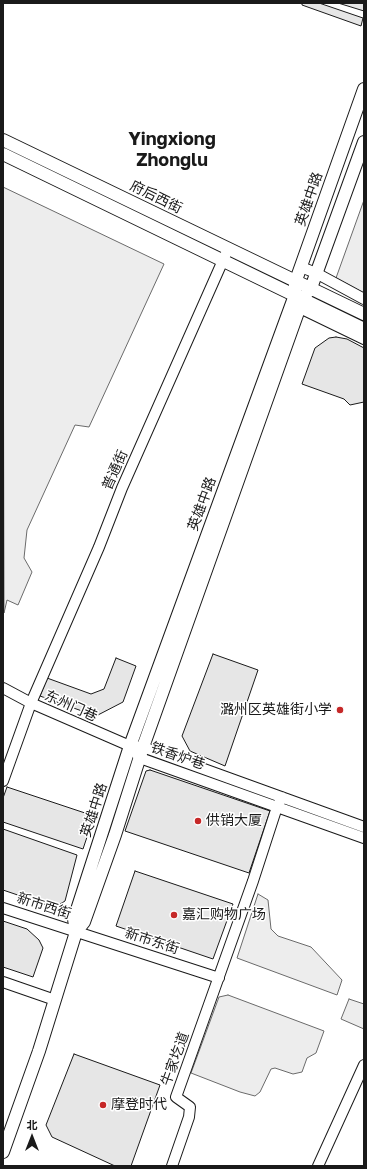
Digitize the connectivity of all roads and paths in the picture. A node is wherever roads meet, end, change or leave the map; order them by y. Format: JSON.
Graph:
{"nodes":[{"id":1,"x":364,"y":89,"type":"edge"},
{"id":2,"x":4,"y":142,"type":"edge"},
{"id":3,"x":364,"y":142,"type":"edge"},
{"id":4,"x":3,"y":154,"type":"edge"},
{"id":5,"x":228,"y":249,"type":"junction"},
{"id":6,"x":224,"y":261,"type":"junction"},
{"id":7,"x":301,"y":267,"type":"junction"},
{"id":8,"x":316,"y":273,"type":"junction"},
{"id":9,"x":296,"y":283,"type":"junction"},
{"id":10,"x":311,"y":288,"type":"junction"},
{"id":11,"x":364,"y":299,"type":"edge"},
{"id":12,"x":299,"y":300,"type":"junction"},
{"id":13,"x":364,"y":314,"type":"edge"},
{"id":14,"x":364,"y":328,"type":"edge"},
{"id":15,"x":364,"y":339,"type":"edge"},
{"id":16,"x":3,"y":688,"type":"edge"},
{"id":17,"x":31,"y":703,"type":"junction"},
{"id":18,"x":130,"y":746,"type":"junction"},
{"id":19,"x":142,"y":752,"type":"junction"},
{"id":20,"x":3,"y":781,"type":"edge"},
{"id":21,"x":282,"y":797,"type":"junction"},
{"id":22,"x":277,"y":807,"type":"junction"},
{"id":23,"x":364,"y":827,"type":"edge"},
{"id":24,"x":364,"y":838,"type":"edge"},
{"id":25,"x":3,"y":908,"type":"edge"},
{"id":26,"x":76,"y":932,"type":"junction"},
{"id":27,"x":219,"y":978,"type":"junction"},
{"id":28,"x":3,"y":982,"type":"edge"},
{"id":29,"x":55,"y":1000,"type":"junction"},
{"id":30,"x":364,"y":1065,"type":"edge"},
{"id":31,"x":3,"y":1152,"type":"edge"},
{"id":32,"x":172,"y":1166,"type":"edge"},
{"id":33,"x":318,"y":1166,"type":"edge"}],
"edges":[{"from":1,"to":7,"type":"main road","name":"英雄中路"},
{"from":2,"to":5,"type":"main road","name":"府后西街"},
{"from":3,"to":8,"type":"main road","name":"英雄中路"},
{"from":4,"to":6,"type":"main road","name":"府后西街"},
{"from":5,"to":6,"type":"street","name":"普通街"},
{"from":5,"to":9,"type":"main road","name":"府后西街"},
{"from":6,"to":12,"type":"main road","name":"府后西街"},
{"from":6,"to":17,"type":"street","name":"普通街"},
{"from":7,"to":8,"type":"street"},
{"from":7,"to":9,"type":"main road","name":"英雄中路"},
{"from":8,"to":10,"type":"main road","name":"英雄中路"},
{"from":8,"to":11,"type":"street"},
{"from":9,"to":10,"type":"main road","name":"府后西街"},
{"from":9,"to":12,"type":"main road","name":"英雄中路"},
{"from":10,"to":12,"type":"main road","name":"英雄中路"},
{"from":10,"to":13,"type":"main road","name":"府后西街"},
{"from":12,"to":14,"type":"main road","name":"府后西街"},
{"from":12,"to":15,"type":"street"},
{"from":12,"to":18,"type":"main road","name":"英雄中路"},
{"from":12,"to":19,"type":"main road","name":"英雄中路"},
{"from":16,"to":17,"type":"street","name":"东州门巷"},
{"from":17,"to":18,"type":"street","name":"东州门巷"},
{"from":17,"to":20,"type":"street","name":"普通街"},
{"from":18,"to":19,"type":"street","name":"铁香炉巷"},
{"from":18,"to":26,"type":"main road","name":"英雄中路"},
{"from":19,"to":21,"type":"street","name":"铁香炉巷"},
{"from":19,"to":22,"type":"street","name":"铁香炉巷"},
{"from":19,"to":26,"type":"main road","name":"英雄中路"},
{"from":21,"to":22,"type":"street"},
{"from":21,"to":23,"type":"street","name":"铁香炉巷"},
{"from":22,"to":24,"type":"street","name":"铁香炉巷"},
{"from":22,"to":27,"type":"street"},
{"from":25,"to":26,"type":"street","name":"新市西街"},
{"from":26,"to":27,"type":"street","name":"新市东街"},
{"from":26,"to":29,"type":"main road","name":"英雄中路"},
{"from":27,"to":32,"type":"street","name":"牛家圪道"},
{"from":28,"to":29,"type":"street"},
{"from":29,"to":31,"type":"main road","name":"英雄中路"},
{"from":30,"to":33,"type":"street"}]}
